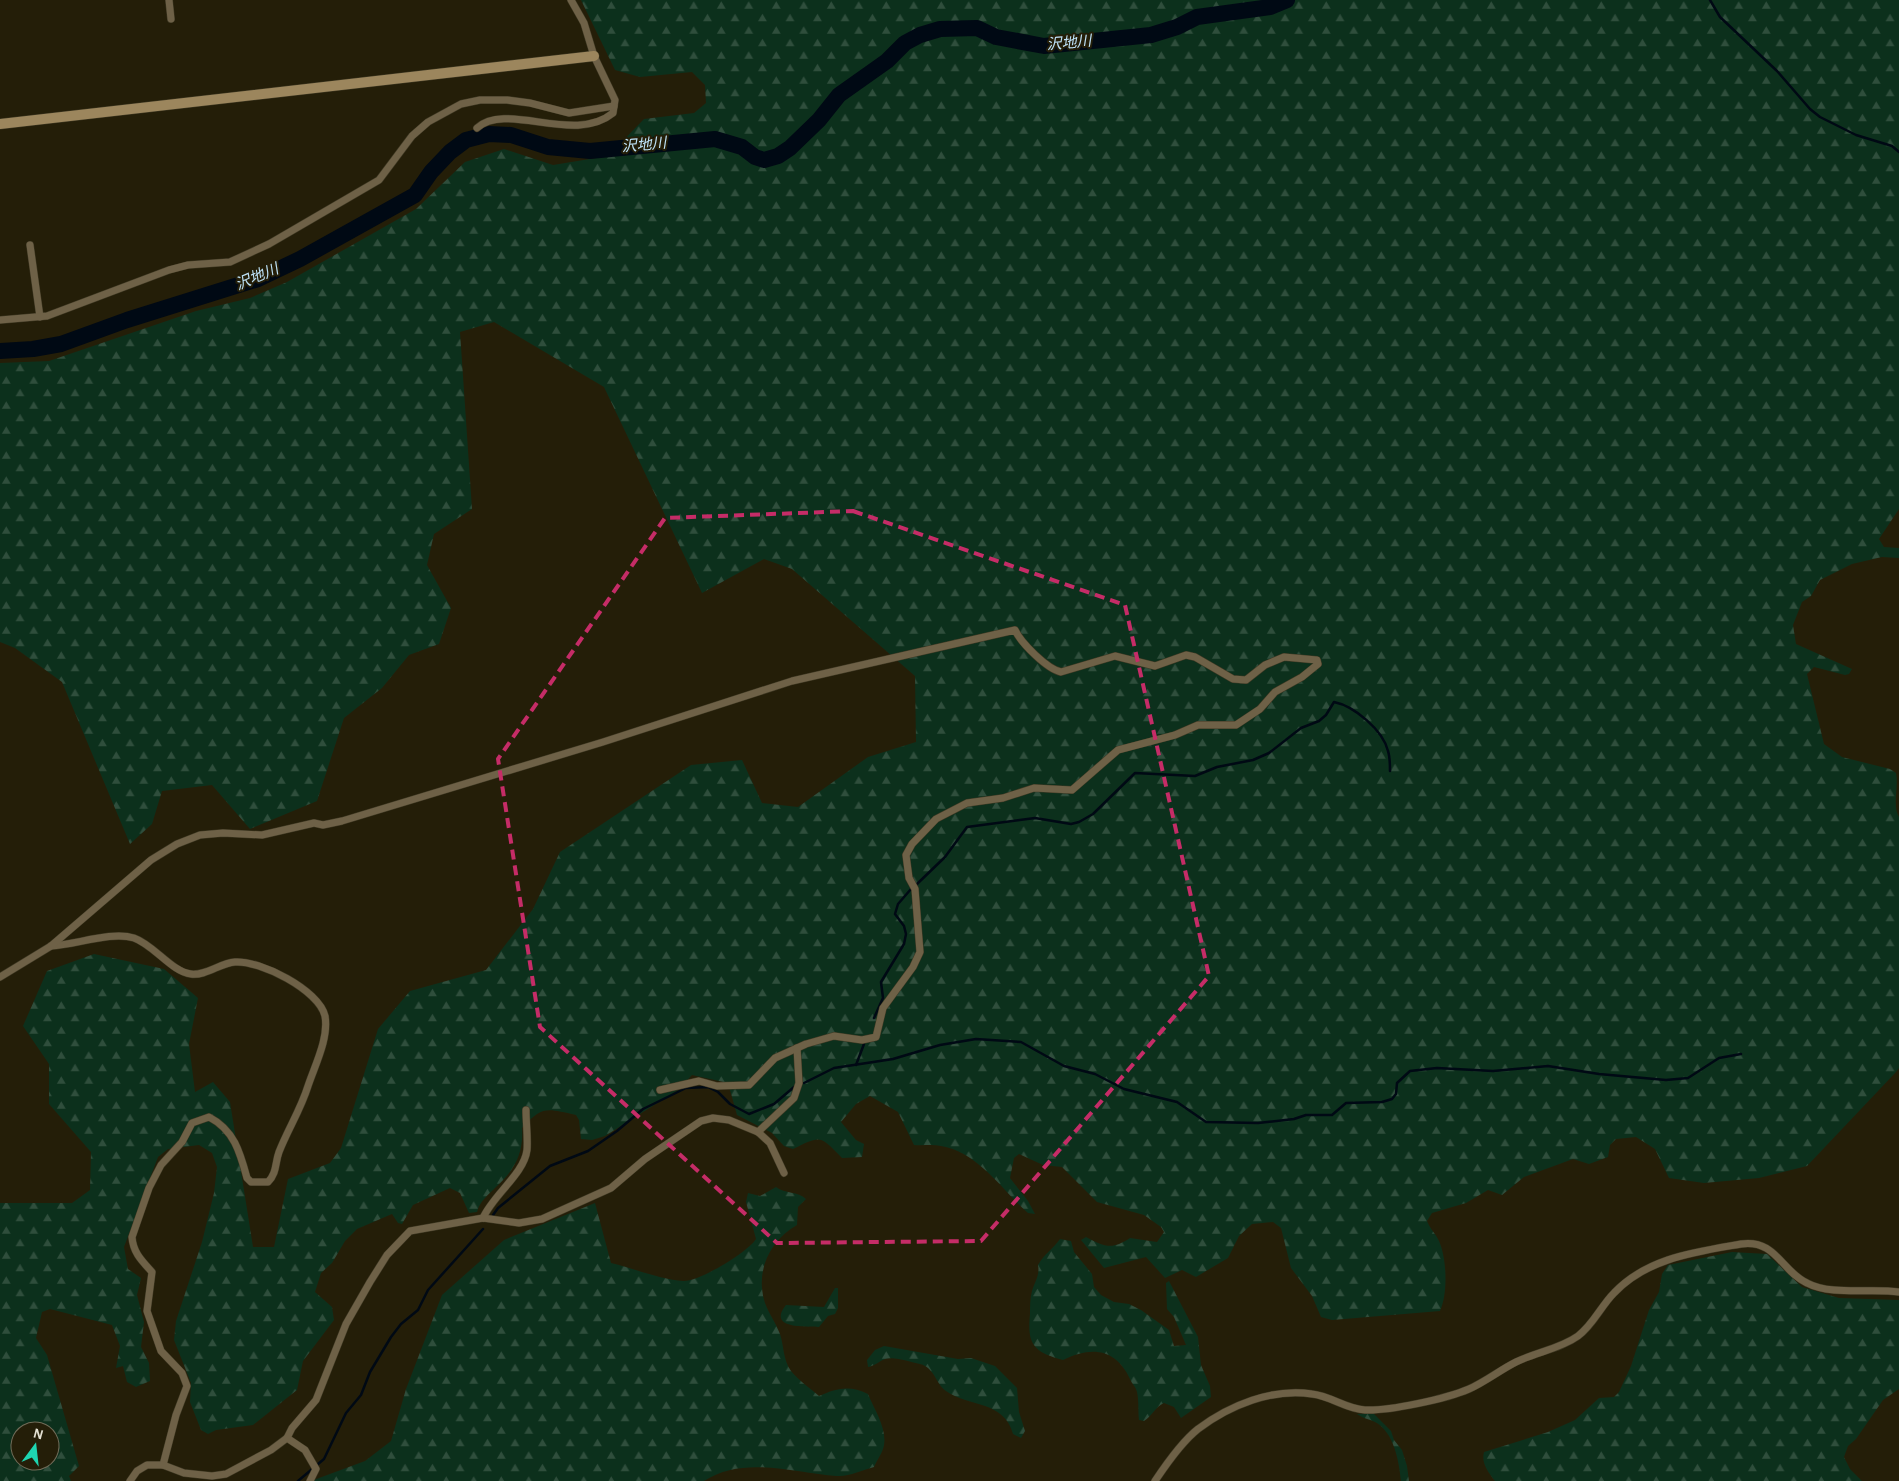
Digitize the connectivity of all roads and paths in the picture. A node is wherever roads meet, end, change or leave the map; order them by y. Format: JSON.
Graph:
{"nodes":[{"id":1,"x":169,"y":0,"type":"edge"},
{"id":2,"x":571,"y":0,"type":"edge"},
{"id":3,"x":172,"y":19,"type":"dead end"},
{"id":4,"x":594,"y":56,"type":"junction"},
{"id":5,"x":614,"y":106,"type":"junction"},
{"id":6,"x":0,"y":124,"type":"edge"},
{"id":7,"x":477,"y":128,"type":"dead end"},
{"id":8,"x":30,"y":245,"type":"dead end"},
{"id":9,"x":40,"y":317,"type":"junction"},
{"id":10,"x":0,"y":320,"type":"edge"},
{"id":11,"x":51,"y":946,"type":"junction"},
{"id":12,"x":0,"y":977,"type":"edge"},
{"id":13,"x":797,"y":1048,"type":"junction"},
{"id":14,"x":660,"y":1090,"type":"dead end"},
{"id":15,"x":526,"y":1110,"type":"dead end"},
{"id":16,"x":758,"y":1132,"type":"junction"},
{"id":17,"x":784,"y":1173,"type":"dead end"},
{"id":18,"x":484,"y":1218,"type":"junction"},
{"id":19,"x":1899,"y":1292,"type":"edge"},
{"id":20,"x":287,"y":1438,"type":"junction"},
{"id":21,"x":163,"y":1466,"type":"junction"},
{"id":22,"x":130,"y":1481,"type":"edge"},
{"id":23,"x":310,"y":1481,"type":"edge"},
{"id":24,"x":1155,"y":1481,"type":"edge"}],
"edges":[{"from":1,"to":3,"type":"street"},
{"from":2,"to":4,"type":"street"},
{"from":4,"to":5,"type":"street"},
{"from":4,"to":6,"type":"street"},
{"from":5,"to":7,"type":"street"},
{"from":5,"to":9,"type":"street"},
{"from":8,"to":9,"type":"street"},
{"from":9,"to":10,"type":"street"},
{"from":11,"to":12,"type":"street"},
{"from":11,"to":13,"type":"street"},
{"from":11,"to":21,"type":"street"},
{"from":13,"to":14,"type":"street"},
{"from":13,"to":16,"type":"street"},
{"from":15,"to":18,"type":"street"},
{"from":16,"to":17,"type":"street"},
{"from":16,"to":18,"type":"street"},
{"from":18,"to":20,"type":"street"},
{"from":19,"to":24,"type":"street"},
{"from":20,"to":21,"type":"street"},
{"from":20,"to":23,"type":"street"},
{"from":21,"to":22,"type":"street"}]}
